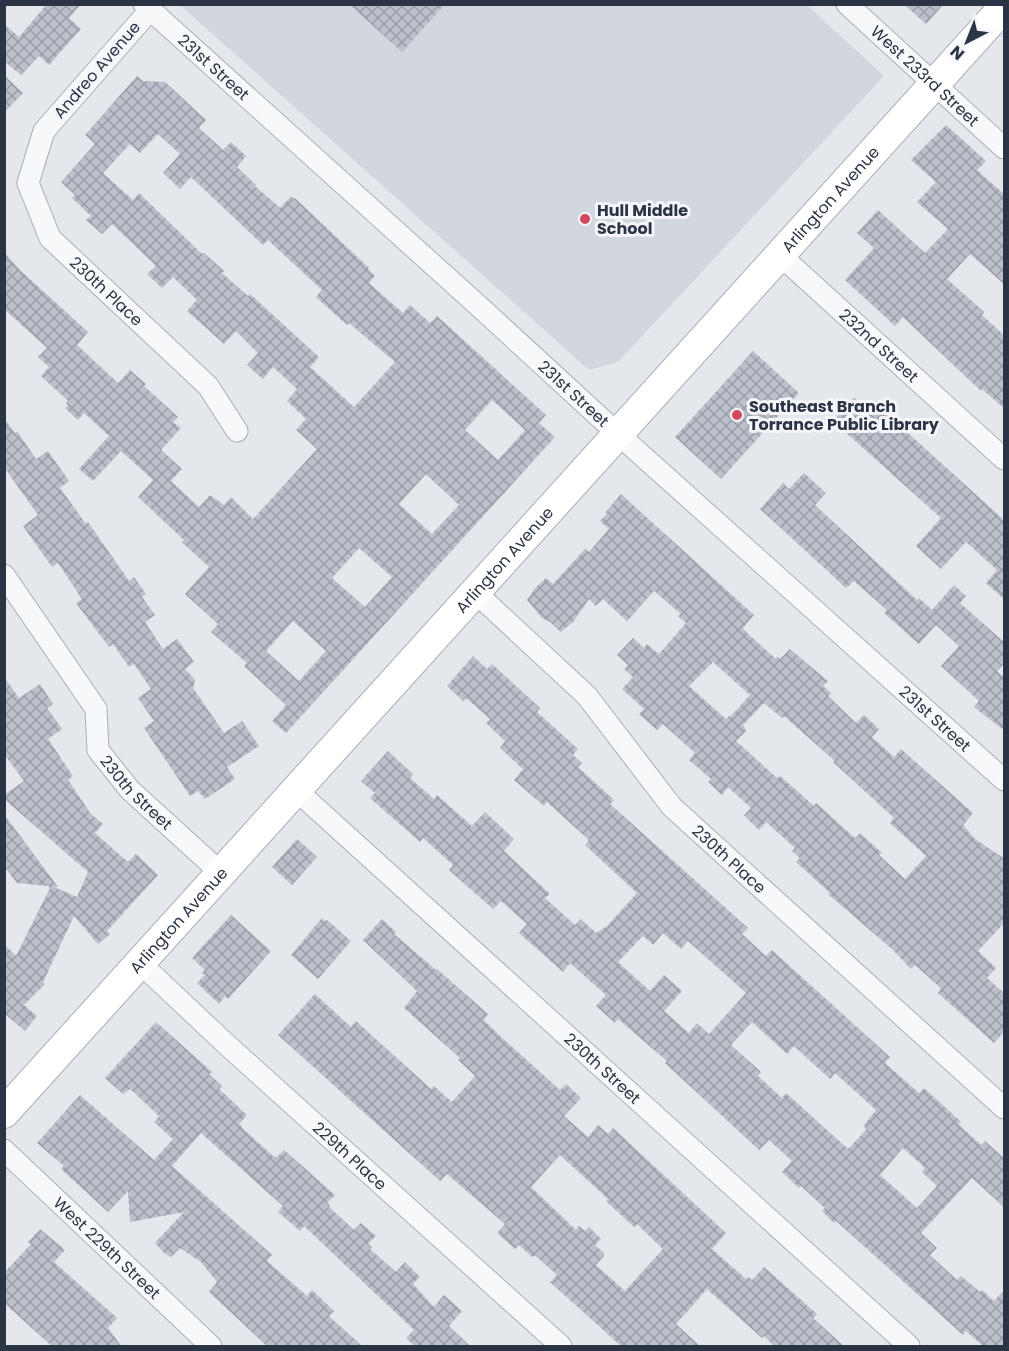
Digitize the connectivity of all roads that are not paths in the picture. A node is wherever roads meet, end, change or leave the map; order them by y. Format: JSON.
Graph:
{"nodes":[{"id":1,"x":847,"y":4,"type":"edge"},
{"id":2,"x":147,"y":7,"type":"edge"},
{"id":3,"x":1005,"y":7,"type":"edge"},
{"id":4,"x":934,"y":84,"type":"junction"},
{"id":5,"x":44,"y":131,"type":"joint"},
{"id":6,"x":1005,"y":147,"type":"edge"},
{"id":7,"x":780,"y":255,"type":"junction"},
{"id":8,"x":237,"y":431,"type":"dead end"},
{"id":9,"x":618,"y":434,"type":"junction"},
{"id":10,"x":1005,"y":459,"type":"edge"},
{"id":11,"x":4,"y":575,"type":"edge"},
{"id":12,"x":476,"y":592,"type":"junction"},
{"id":13,"x":1005,"y":780,"type":"edge"},
{"id":14,"x":296,"y":790,"type":"junction"},
{"id":15,"x":221,"y":873,"type":"junction"},
{"id":16,"x":140,"y":963,"type":"junction"},
{"id":17,"x":1005,"y":1108,"type":"edge"},
{"id":18,"x":4,"y":1113,"type":"edge"},
{"id":19,"x":4,"y":1150,"type":"edge"},
{"id":20,"x":211,"y":1347,"type":"edge"},
{"id":21,"x":561,"y":1347,"type":"edge"},
{"id":22,"x":909,"y":1347,"type":"edge"}],
"edges":[{"from":1,"to":4,"type":"street","name":"West 233rd Street"},
{"from":2,"to":5,"type":"street","name":"Andreo Avenue"},
{"from":2,"to":9,"type":"street","name":"231st Street"},
{"from":3,"to":4,"type":"main road","name":"Arlington Avenue"},
{"from":4,"to":6,"type":"street","name":"West 233rd Street"},
{"from":4,"to":7,"type":"main road","name":"Arlington Avenue"},
{"from":5,"to":8,"type":"street","name":"230th Place"},
{"from":7,"to":9,"type":"main road","name":"Arlington Avenue"},
{"from":7,"to":10,"type":"street","name":"232nd Street"},
{"from":9,"to":12,"type":"main road","name":"Arlington Avenue"},
{"from":9,"to":13,"type":"street","name":"231st Street"},
{"from":11,"to":15,"type":"street","name":"230th Street"},
{"from":12,"to":14,"type":"main road","name":"Arlington Avenue"},
{"from":12,"to":17,"type":"street","name":"230th Place"},
{"from":14,"to":15,"type":"main road","name":"Arlington Avenue"},
{"from":14,"to":22,"type":"street","name":"230th Street"},
{"from":15,"to":16,"type":"main road","name":"Arlington Avenue"},
{"from":16,"to":18,"type":"main road","name":"Arlington Avenue"},
{"from":16,"to":21,"type":"street","name":"229th Place"},
{"from":19,"to":20,"type":"street","name":"West 229th Street"}]}
